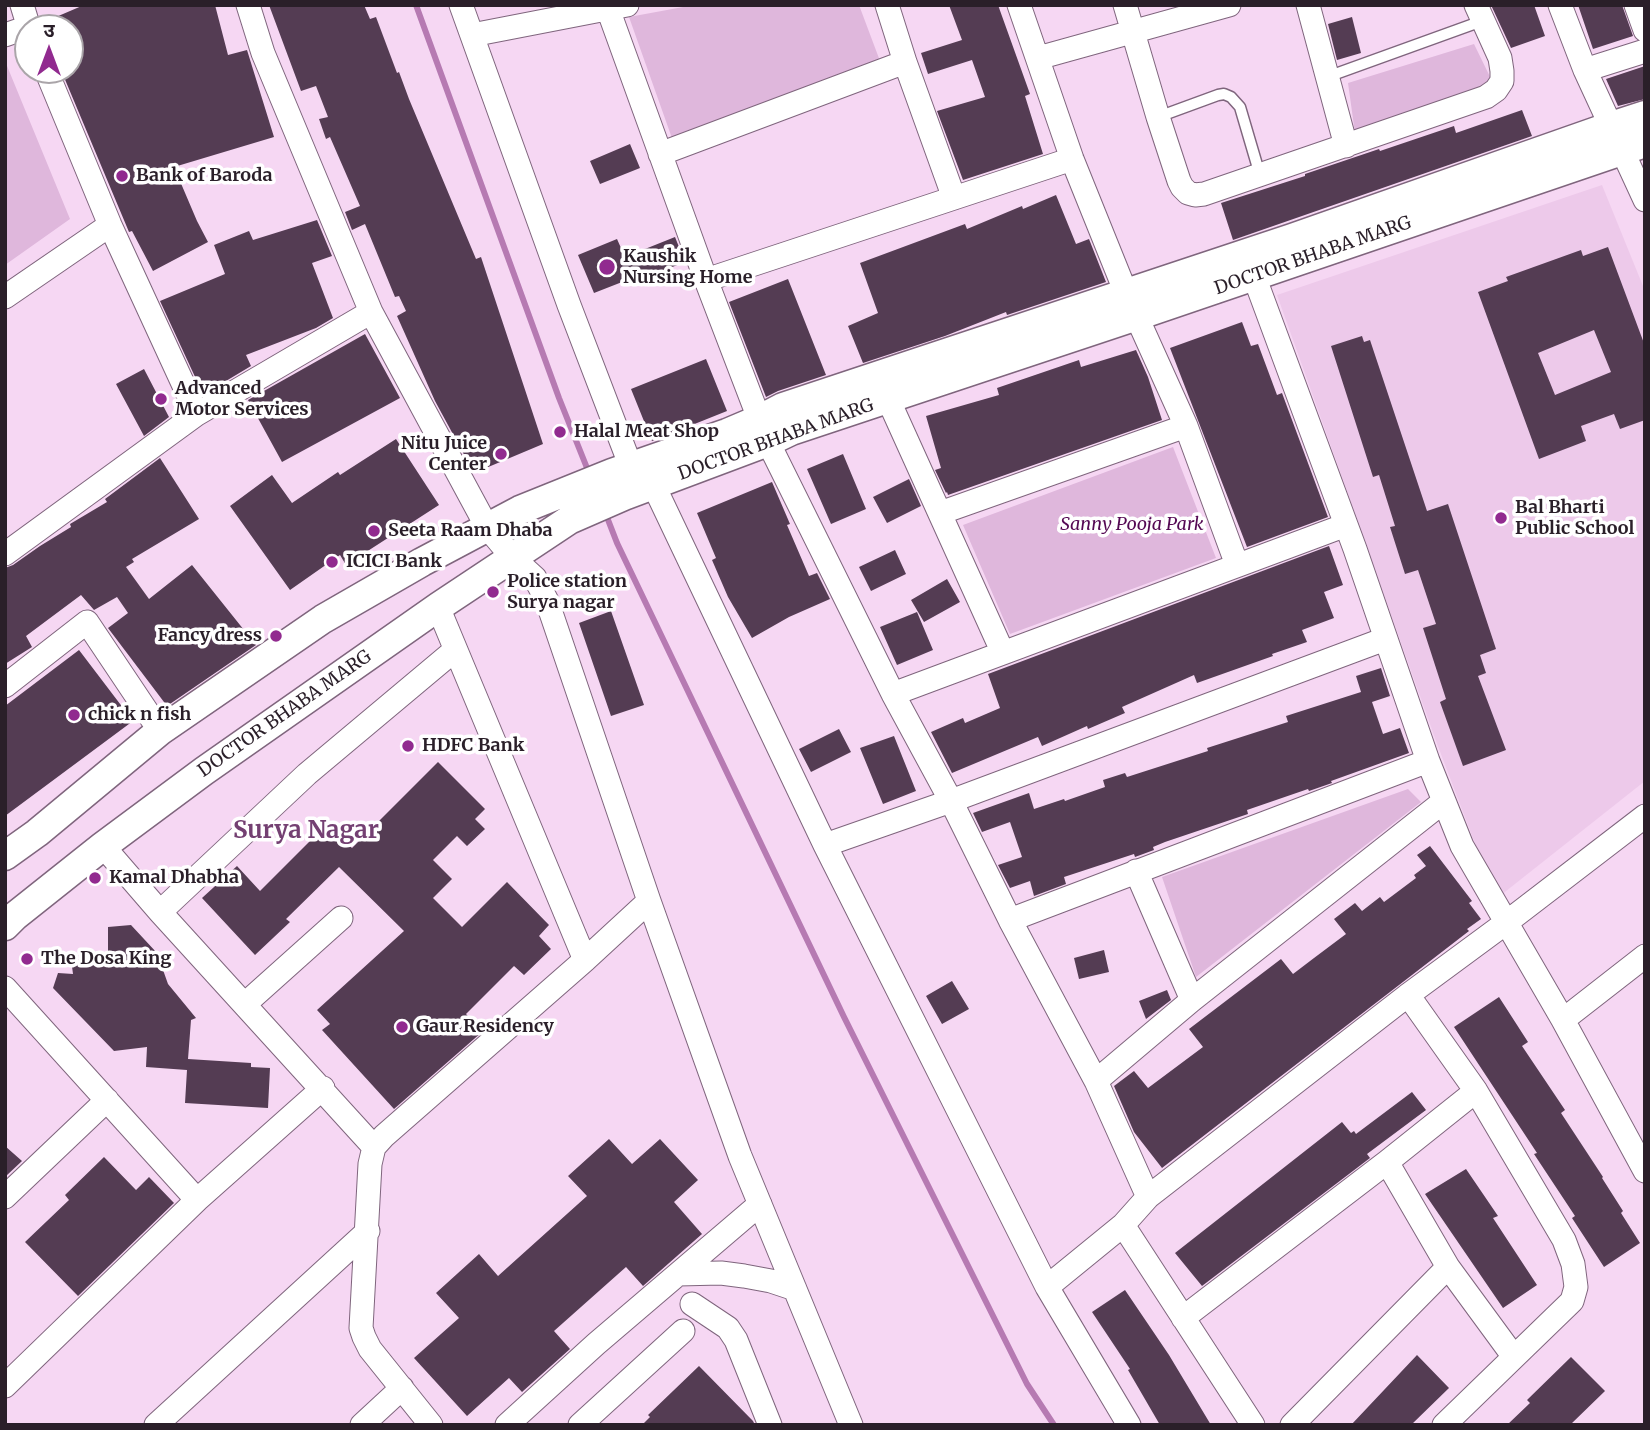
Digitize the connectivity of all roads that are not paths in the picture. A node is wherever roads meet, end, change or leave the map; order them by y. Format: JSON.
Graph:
{"nodes":[{"id":1,"x":248,"y":5,"type":"edge"},
{"id":2,"x":461,"y":5,"type":"edge"},
{"id":3,"x":887,"y":5,"type":"edge"},
{"id":4,"x":1019,"y":5,"type":"edge"},
{"id":5,"x":1125,"y":5,"type":"edge"},
{"id":6,"x":1229,"y":5,"type":"edge"},
{"id":7,"x":1308,"y":5,"type":"edge"},
{"id":8,"x":1560,"y":5,"type":"edge"},
{"id":9,"x":1636,"y":5,"type":"edge"},
{"id":10,"x":617,"y":7,"type":"edge"},
{"id":11,"x":1479,"y":13,"type":"edge"},
{"id":12,"x":1645,"y":30,"type":"edge"},
{"id":13,"x":1134,"y":33,"type":"junction"},
{"id":14,"x":472,"y":35,"type":"junction"},
{"id":15,"x":1645,"y":51,"type":"edge"},
{"id":16,"x":1038,"y":58,"type":"junction"},
{"id":17,"x":905,"y":62,"type":"junction"},
{"id":18,"x":1585,"y":70,"type":"junction"},
{"id":19,"x":1327,"y":76,"type":"junction"},
{"id":20,"x":52,"y":84,"type":"edge"},
{"id":21,"x":1645,"y":115,"type":"edge"},
{"id":22,"x":1158,"y":117,"type":"junction"},
{"id":23,"x":1626,"y":140,"type":"edge"},
{"id":24,"x":1346,"y":146,"type":"junction"},
{"id":25,"x":660,"y":154,"type":"junction"},
{"id":26,"x":1072,"y":159,"type":"junction"},
{"id":27,"x":1261,"y":175,"type":"junction"},
{"id":28,"x":954,"y":198,"type":"junction"},
{"id":29,"x":1645,"y":200,"type":"edge"},
{"id":30,"x":110,"y":225,"type":"junction"},
{"id":31,"x":1254,"y":276,"type":"junction"},
{"id":32,"x":706,"y":280,"type":"junction"},
{"id":33,"x":5,"y":298,"type":"edge"},
{"id":34,"x":1131,"y":305,"type":"junction"},
{"id":35,"x":371,"y":312,"type":"junction"},
{"id":36,"x":888,"y":399,"type":"junction"},
{"id":37,"x":197,"y":414,"type":"junction"},
{"id":38,"x":1186,"y":426,"type":"junction"},
{"id":39,"x":764,"y":430,"type":"junction"},
{"id":40,"x":634,"y":479,"type":"junction"},
{"id":41,"x":566,"y":506,"type":"junction"},
{"id":42,"x":940,"y":513,"type":"junction"},
{"id":43,"x":1346,"y":525,"type":"junction"},
{"id":44,"x":487,"y":527,"type":"junction"},
{"id":45,"x":5,"y":554,"type":"edge"},
{"id":46,"x":513,"y":558,"type":"junction"},
{"id":47,"x":1237,"y":565,"type":"junction"},
{"id":48,"x":438,"y":607,"type":"junction"},
{"id":49,"x":1385,"y":639,"type":"junction"},
{"id":50,"x":455,"y":650,"type":"junction"},
{"id":51,"x":1003,"y":653,"type":"junction"},
{"id":52,"x":5,"y":686,"type":"edge"},
{"id":53,"x":893,"y":694,"type":"junction"},
{"id":54,"x":160,"y":731,"type":"junction"},
{"id":55,"x":1428,"y":761,"type":"junction"},
{"id":56,"x":951,"y":802,"type":"junction"},
{"id":57,"x":1443,"y":802,"type":"junction"},
{"id":58,"x":1645,"y":816,"type":"edge"},
{"id":59,"x":825,"y":845,"type":"junction"},
{"id":60,"x":103,"y":846,"type":"junction"},
{"id":61,"x":5,"y":856,"type":"edge"},
{"id":62,"x":1136,"y":871,"type":"junction"},
{"id":63,"x":649,"y":901,"type":"junction"},
{"id":64,"x":160,"y":912,"type":"junction"},
{"id":65,"x":341,"y":918,"type":"dead end"},
{"id":66,"x":1010,"y":920,"type":"junction"},
{"id":67,"x":1507,"y":922,"type":"junction"},
{"id":68,"x":5,"y":926,"type":"edge"},
{"id":69,"x":1645,"y":956,"type":"edge"},
{"id":70,"x":585,"y":960,"type":"junction"},
{"id":71,"x":5,"y":988,"type":"edge"},
{"id":72,"x":1408,"y":995,"type":"junction"},
{"id":73,"x":1192,"y":1000,"type":"junction"},
{"id":74,"x":245,"y":1004,"type":"junction"},
{"id":75,"x":1563,"y":1020,"type":"junction"},
{"id":76,"x":1096,"y":1081,"type":"junction"},
{"id":77,"x":323,"y":1088,"type":"junction"},
{"id":78,"x":1476,"y":1091,"type":"junction"},
{"id":79,"x":107,"y":1100,"type":"junction"},
{"id":80,"x":374,"y":1147,"type":"junction"},
{"id":81,"x":1387,"y":1162,"type":"junction"},
{"id":82,"x":1645,"y":1171,"type":"edge"},
{"id":83,"x":5,"y":1197,"type":"edge"},
{"id":84,"x":1148,"y":1197,"type":"junction"},
{"id":85,"x":197,"y":1200,"type":"junction"},
{"id":86,"x":760,"y":1204,"type":"junction"},
{"id":87,"x":1123,"y":1225,"type":"junction"},
{"id":88,"x":368,"y":1231,"type":"junction"},
{"id":89,"x":1448,"y":1267,"type":"junction"},
{"id":90,"x":678,"y":1274,"type":"junction"},
{"id":91,"x":1047,"y":1287,"type":"junction"},
{"id":92,"x":794,"y":1289,"type":"junction"},
{"id":93,"x":692,"y":1304,"type":"dead end"},
{"id":94,"x":1183,"y":1318,"type":"junction"},
{"id":95,"x":683,"y":1331,"type":"dead end"},
{"id":96,"x":1514,"y":1357,"type":"junction"},
{"id":97,"x":5,"y":1386,"type":"edge"},
{"id":98,"x":402,"y":1388,"type":"junction"},
{"id":99,"x":156,"y":1425,"type":"edge"},
{"id":100,"x":362,"y":1425,"type":"edge"},
{"id":101,"x":431,"y":1425,"type":"edge"},
{"id":102,"x":508,"y":1425,"type":"edge"},
{"id":103,"x":580,"y":1425,"type":"edge"},
{"id":104,"x":770,"y":1425,"type":"edge"},
{"id":105,"x":851,"y":1425,"type":"edge"},
{"id":106,"x":1129,"y":1425,"type":"edge"},
{"id":107,"x":1253,"y":1425,"type":"edge"},
{"id":108,"x":1292,"y":1425,"type":"edge"},
{"id":109,"x":1444,"y":1425,"type":"edge"}],
"edges":[{"from":1,"to":35,"type":"street"},
{"from":2,"to":14,"type":"street"},
{"from":3,"to":17,"type":"street"},
{"from":4,"to":16,"type":"street"},
{"from":5,"to":13,"type":"street"},
{"from":6,"to":13,"type":"street"},
{"from":7,"to":19,"type":"street"},
{"from":8,"to":18,"type":"street"},
{"from":9,"to":12,"type":"street"},
{"from":10,"to":14,"type":"street"},
{"from":10,"to":25,"type":"street"},
{"from":11,"to":19,"type":"lane"},
{"from":11,"to":24,"type":"street"},
{"from":13,"to":16,"type":"street"},
{"from":13,"to":22,"type":"street"},
{"from":14,"to":40,"type":"street"},
{"from":15,"to":18,"type":"street"},
{"from":16,"to":26,"type":"street"},
{"from":17,"to":25,"type":"street"},
{"from":17,"to":28,"type":"street"},
{"from":18,"to":23,"type":"street"},
{"from":19,"to":24,"type":"street"},
{"from":20,"to":30,"type":"street"},
{"from":21,"to":23,"type":"street","name":"DOCTOR BHABA MARG"},
{"from":22,"to":27,"type":"street"},
{"from":22,"to":27,"type":"lane"},
{"from":23,"to":29,"type":"street"},
{"from":23,"to":31,"type":"street","name":"DOCTOR BHABA MARG"},
{"from":23,"to":34,"type":"street","name":"DOCTOR BHABA MARG"},
{"from":24,"to":27,"type":"street"},
{"from":25,"to":32,"type":"street"},
{"from":26,"to":28,"type":"street"},
{"from":26,"to":34,"type":"street"},
{"from":28,"to":32,"type":"street"},
{"from":30,"to":33,"type":"street"},
{"from":30,"to":37,"type":"street"},
{"from":31,"to":34,"type":"street","name":"DOCTOR BHABA MARG"},
{"from":31,"to":43,"type":"street"},
{"from":32,"to":39,"type":"street"},
{"from":34,"to":36,"type":"street","name":"DOCTOR BHABA MARG"},
{"from":34,"to":38,"type":"street"},
{"from":34,"to":39,"type":"street","name":"DOCTOR BHABA MARG"},
{"from":35,"to":37,"type":"street"},
{"from":35,"to":44,"type":"street"},
{"from":36,"to":39,"type":"street","name":"DOCTOR BHABA MARG"},
{"from":36,"to":42,"type":"street"},
{"from":37,"to":45,"type":"street"},
{"from":38,"to":42,"type":"street"},
{"from":38,"to":47,"type":"street"},
{"from":39,"to":40,"type":"street","name":"DOCTOR BHABA MARG"},
{"from":39,"to":53,"type":"street"},
{"from":40,"to":41,"type":"street","name":"DOCTOR BHABA MARG"},
{"from":40,"to":59,"type":"street"},
{"from":41,"to":44,"type":"street","name":"DOCTOR BHABA MARG"},
{"from":41,"to":46,"type":"street","name":"DOCTOR BHABA MARG"},
{"from":42,"to":51,"type":"street"},
{"from":43,"to":47,"type":"street"},
{"from":43,"to":49,"type":"street"},
{"from":44,"to":46,"type":"street"},
{"from":44,"to":54,"type":"street","name":"DOCTOR BHABA MARG"},
{"from":46,"to":48,"type":"street","name":"DOCTOR BHABA MARG"},
{"from":46,"to":63,"type":"street"},
{"from":47,"to":51,"type":"street"},
{"from":48,"to":50,"type":"street"},
{"from":48,"to":60,"type":"street","name":"DOCTOR BHABA MARG"},
{"from":49,"to":55,"type":"street"},
{"from":49,"to":56,"type":"street"},
{"from":50,"to":64,"type":"street"},
{"from":50,"to":70,"type":"street"},
{"from":51,"to":53,"type":"street"},
{"from":52,"to":54,"type":"street"},
{"from":53,"to":56,"type":"street"},
{"from":54,"to":61,"type":"street","name":"DOCTOR BHABA MARG"},
{"from":55,"to":57,"type":"street"},
{"from":55,"to":62,"type":"street"},
{"from":56,"to":59,"type":"street"},
{"from":56,"to":66,"type":"street"},
{"from":57,"to":67,"type":"street"},
{"from":57,"to":73,"type":"street"},
{"from":58,"to":67,"type":"street"},
{"from":59,"to":91,"type":"street"},
{"from":60,"to":64,"type":"street"},
{"from":60,"to":68,"type":"street","name":"DOCTOR BHABA MARG"},
{"from":62,"to":66,"type":"street"},
{"from":62,"to":73,"type":"street"},
{"from":63,"to":70,"type":"street"},
{"from":63,"to":86,"type":"street"},
{"from":64,"to":74,"type":"street"},
{"from":65,"to":74,"type":"street"},
{"from":66,"to":76,"type":"street"},
{"from":67,"to":72,"type":"street"},
{"from":67,"to":75,"type":"street"},
{"from":69,"to":75,"type":"street"},
{"from":70,"to":80,"type":"street"},
{"from":71,"to":79,"type":"street"},
{"from":72,"to":78,"type":"street"},
{"from":72,"to":84,"type":"street"},
{"from":73,"to":76,"type":"street"},
{"from":74,"to":77,"type":"street"},
{"from":75,"to":82,"type":"street"},
{"from":76,"to":84,"type":"street"},
{"from":77,"to":80,"type":"street"},
{"from":77,"to":85,"type":"street"},
{"from":78,"to":81,"type":"street"},
{"from":78,"to":96,"type":"street"},
{"from":79,"to":83,"type":"street"},
{"from":79,"to":85,"type":"street"},
{"from":80,"to":88,"type":"street"},
{"from":81,"to":89,"type":"street"},
{"from":81,"to":94,"type":"street"},
{"from":84,"to":87,"type":"street"},
{"from":85,"to":97,"type":"street"},
{"from":86,"to":90,"type":"street"},
{"from":86,"to":92,"type":"street"},
{"from":87,"to":91,"type":"street"},
{"from":87,"to":94,"type":"street"},
{"from":88,"to":98,"type":"street"},
{"from":88,"to":99,"type":"street"},
{"from":89,"to":96,"type":"street"},
{"from":89,"to":108,"type":"street"},
{"from":90,"to":92,"type":"street"},
{"from":90,"to":102,"type":"street"},
{"from":91,"to":106,"type":"street"},
{"from":92,"to":105,"type":"street"},
{"from":93,"to":104,"type":"street"},
{"from":94,"to":107,"type":"street"},
{"from":95,"to":103,"type":"street"},
{"from":96,"to":109,"type":"street"},
{"from":98,"to":100,"type":"street"},
{"from":98,"to":101,"type":"street"}]}
